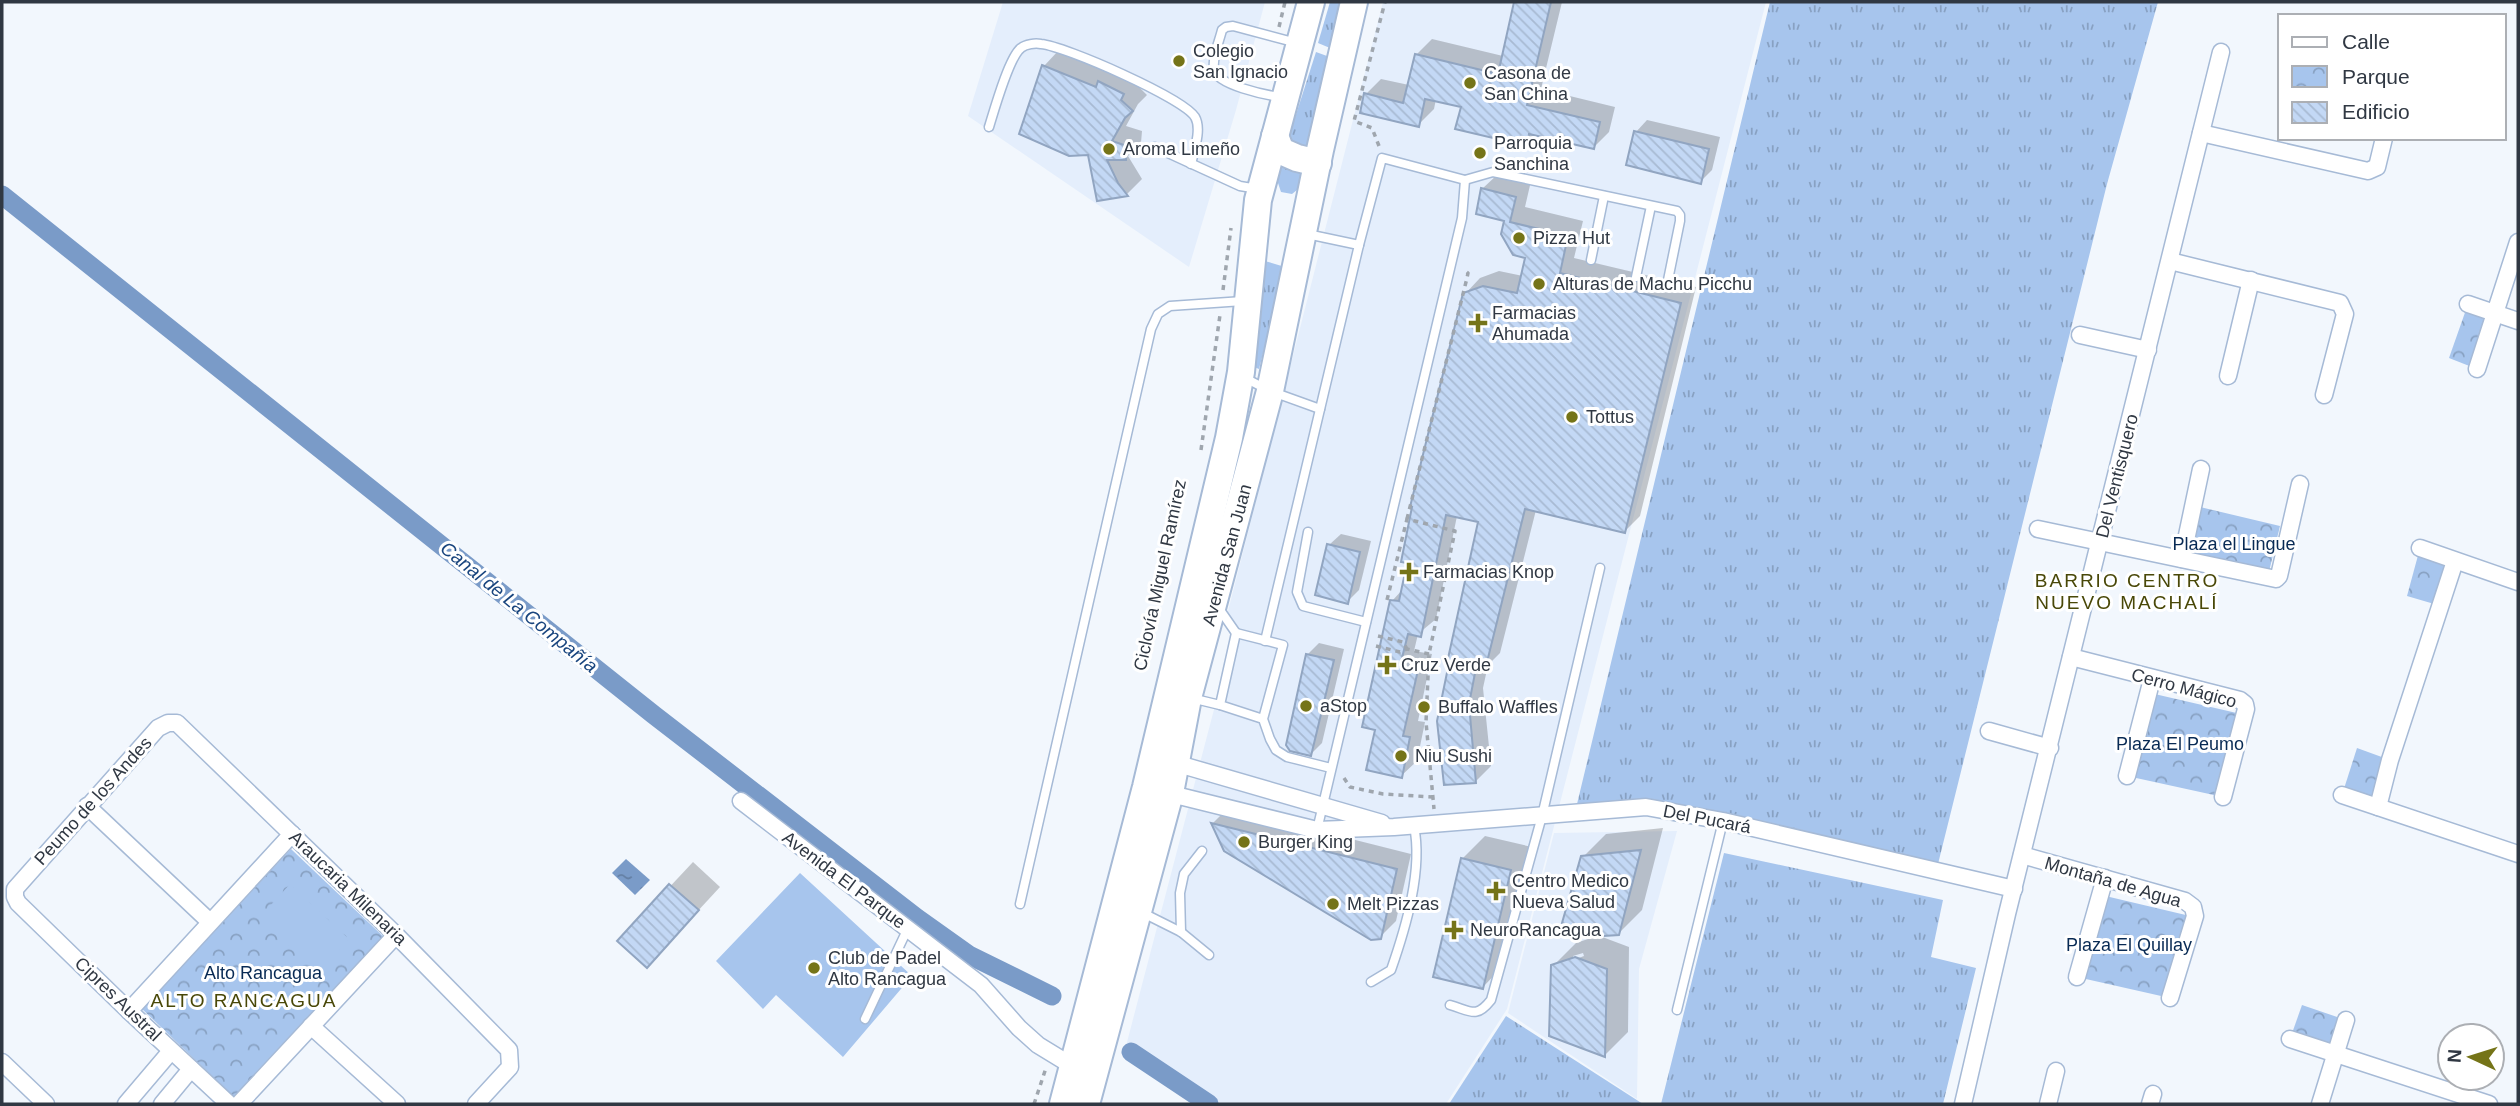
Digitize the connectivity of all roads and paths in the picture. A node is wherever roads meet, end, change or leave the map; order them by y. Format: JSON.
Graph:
{"nodes":[{"id":1,"x":1285,"y":2,"type":"edge"},
{"id":2,"x":1311,"y":2,"type":"edge"},
{"id":3,"x":1354,"y":2,"type":"edge"},
{"id":4,"x":1385,"y":2,"type":"edge"},
{"id":5,"x":1288,"y":40,"type":"junction"},
{"id":6,"x":2221,"y":52,"type":"dead end"},
{"id":7,"x":1287,"y":98,"type":"junction"},
{"id":8,"x":989,"y":127,"type":"dead end"},
{"id":9,"x":2201,"y":133,"type":"junction"},
{"id":10,"x":1275,"y":136,"type":"junction"},
{"id":11,"x":2384,"y":140,"type":"edge"},
{"id":12,"x":2286,"y":145,"type":"edge"},
{"id":13,"x":1155,"y":147,"type":"dead end"},
{"id":14,"x":1382,"y":159,"type":"junction"},
{"id":15,"x":1318,"y":163,"type":"junction"},
{"id":16,"x":1191,"y":164,"type":"junction"},
{"id":17,"x":1465,"y":180,"type":"junction"},
{"id":18,"x":1261,"y":190,"type":"junction"},
{"id":19,"x":1604,"y":196,"type":"junction"},
{"id":20,"x":1651,"y":206,"type":"junction"},
{"id":21,"x":1231,"y":226,"type":"dead end"},
{"id":22,"x":1304,"y":233,"type":"junction"},
{"id":23,"x":2518,"y":242,"type":"edge"},
{"id":24,"x":1359,"y":245,"type":"junction"},
{"id":25,"x":1591,"y":260,"type":"dead end"},
{"id":26,"x":2170,"y":261,"type":"junction"},
{"id":27,"x":1451,"y":267,"type":"junction"},
{"id":28,"x":1636,"y":277,"type":"dead end"},
{"id":29,"x":2251,"y":280,"type":"junction"},
{"id":30,"x":1667,"y":285,"type":"dead end"},
{"id":31,"x":1250,"y":300,"type":"junction"},
{"id":32,"x":1221,"y":302,"type":"junction"},
{"id":33,"x":2468,"y":304,"type":"dead end"},
{"id":34,"x":2496,"y":313,"type":"junction"},
{"id":35,"x":2518,"y":321,"type":"edge"},
{"id":36,"x":2080,"y":335,"type":"dead end"},
{"id":37,"x":2148,"y":350,"type":"junction"},
{"id":38,"x":2477,"y":369,"type":"dead end"},
{"id":39,"x":1241,"y":372,"type":"junction"},
{"id":40,"x":2228,"y":376,"type":"dead end"},
{"id":41,"x":1270,"y":391,"type":"junction"},
{"id":42,"x":2324,"y":396,"type":"dead end"},
{"id":43,"x":1320,"y":409,"type":"junction"},
{"id":44,"x":1199,"y":463,"type":"dead end"},
{"id":45,"x":2201,"y":469,"type":"dead end"},
{"id":46,"x":2300,"y":484,"type":"dead end"},
{"id":47,"x":1407,"y":519,"type":"junction"},
{"id":48,"x":2038,"y":528,"type":"dead end"},
{"id":49,"x":1308,"y":532,"type":"dead end"},
{"id":50,"x":2101,"y":543,"type":"junction"},
{"id":51,"x":2420,"y":548,"type":"dead end"},
{"id":52,"x":2182,"y":559,"type":"junction"},
{"id":53,"x":2455,"y":561,"type":"junction"},
{"id":54,"x":1601,"y":568,"type":"dead end"},
{"id":55,"x":2518,"y":582,"type":"edge"},
{"id":56,"x":1216,"y":602,"type":"junction"},
{"id":57,"x":1385,"y":610,"type":"dead end"},
{"id":58,"x":1366,"y":622,"type":"junction"},
{"id":59,"x":1236,"y":633,"type":"junction"},
{"id":60,"x":1265,"y":641,"type":"junction"},
{"id":61,"x":1407,"y":649,"type":"junction"},
{"id":62,"x":1429,"y":654,"type":"junction"},
{"id":63,"x":2071,"y":657,"type":"junction"},
{"id":64,"x":2152,"y":679,"type":"junction"},
{"id":65,"x":1188,"y":698,"type":"junction"},
{"id":66,"x":1220,"y":705,"type":"junction"},
{"id":67,"x":1264,"y":719,"type":"junction"},
{"id":68,"x":177,"y":723,"type":"joint"},
{"id":69,"x":1989,"y":731,"type":"dead end"},
{"id":70,"x":2050,"y":748,"type":"junction"},
{"id":71,"x":1164,"y":760,"type":"junction"},
{"id":72,"x":1346,"y":766,"type":"dead end"},
{"id":73,"x":1331,"y":768,"type":"junction"},
{"id":74,"x":2127,"y":776,"type":"dead end"},
{"id":75,"x":1158,"y":790,"type":"junction"},
{"id":76,"x":2342,"y":795,"type":"dead end"},
{"id":77,"x":2223,"y":797,"type":"dead end"},
{"id":78,"x":741,"y":801,"type":"dead end"},
{"id":79,"x":1323,"y":805,"type":"junction"},
{"id":80,"x":87,"y":806,"type":"junction"},
{"id":81,"x":2378,"y":807,"type":"junction"},
{"id":82,"x":1542,"y":816,"type":"junction"},
{"id":83,"x":1723,"y":821,"type":"junction"},
{"id":84,"x":1414,"y":826,"type":"junction"},
{"id":85,"x":1394,"y":827,"type":"junction"},
{"id":86,"x":1317,"y":830,"type":"junction"},
{"id":87,"x":292,"y":834,"type":"junction"},
{"id":88,"x":1202,"y":851,"type":"dead end"},
{"id":89,"x":2518,"y":854,"type":"edge"},
{"id":90,"x":2022,"y":855,"type":"junction"},
{"id":91,"x":2105,"y":878,"type":"junction"},
{"id":92,"x":15,"y":889,"type":"joint"},
{"id":93,"x":2014,"y":889,"type":"junction"},
{"id":94,"x":1020,"y":904,"type":"dead end"},
{"id":95,"x":1137,"y":910,"type":"junction"},
{"id":96,"x":211,"y":922,"type":"junction"},
{"id":97,"x":908,"y":928,"type":"junction"},
{"id":98,"x":1181,"y":932,"type":"junction"},
{"id":99,"x":396,"y":935,"type":"junction"},
{"id":100,"x":1209,"y":955,"type":"dead end"},
{"id":101,"x":2077,"y":977,"type":"dead end"},
{"id":102,"x":1371,"y":982,"type":"dead end"},
{"id":103,"x":2170,"y":998,"type":"dead end"},
{"id":104,"x":1450,"y":1005,"type":"dead end"},
{"id":105,"x":1677,"y":1010,"type":"dead end"},
{"id":106,"x":129,"y":1011,"type":"junction"},
{"id":107,"x":865,"y":1019,"type":"dead end"},
{"id":108,"x":2346,"y":1020,"type":"dead end"},
{"id":109,"x":311,"y":1026,"type":"junction"},
{"id":110,"x":2290,"y":1039,"type":"dead end"},
{"id":111,"x":172,"y":1051,"type":"junction"},
{"id":112,"x":1051,"y":1054,"type":"junction"},
{"id":113,"x":2337,"y":1055,"type":"junction"},
{"id":114,"x":2,"y":1062,"type":"edge"},
{"id":115,"x":1074,"y":1067,"type":"junction"},
{"id":116,"x":191,"y":1069,"type":"junction"},
{"id":117,"x":2056,"y":1070,"type":"dead end"},
{"id":118,"x":46,"y":1104,"type":"edge"},
{"id":119,"x":126,"y":1104,"type":"edge"},
{"id":120,"x":162,"y":1104,"type":"edge"},
{"id":121,"x":229,"y":1104,"type":"edge"},
{"id":122,"x":239,"y":1104,"type":"edge"},
{"id":123,"x":397,"y":1104,"type":"edge"},
{"id":124,"x":476,"y":1104,"type":"edge"},
{"id":125,"x":1034,"y":1104,"type":"edge"},
{"id":126,"x":1063,"y":1104,"type":"edge"},
{"id":127,"x":1086,"y":1104,"type":"edge"},
{"id":128,"x":1964,"y":1104,"type":"edge"},
{"id":129,"x":2048,"y":1104,"type":"edge"},
{"id":130,"x":2320,"y":1104,"type":"edge"},
{"id":131,"x":2489,"y":1104,"type":"edge"}],
"edges":[{"from":1,"to":5,"type":"path"},
{"from":2,"to":5,"type":"main road","name":"Avenida San Juan"},
{"from":3,"to":15,"type":"main road","name":"Avenida San Juan"},
{"from":4,"to":14,"type":"path"},
{"from":5,"to":7,"type":"main road","name":"Avenida San Juan"},
{"from":5,"to":7,"type":"lane"},
{"from":6,"to":9,"type":"street","name":"Del Ventisquero"},
{"from":7,"to":10,"type":"main road","name":"Avenida San Juan"},
{"from":8,"to":16,"type":"lane"},
{"from":9,"to":12,"type":"street"},
{"from":9,"to":26,"type":"street","name":"Del Ventisquero"},
{"from":10,"to":15,"type":"main road"},
{"from":10,"to":18,"type":"main road","name":"Avenida San Juan"},
{"from":11,"to":12,"type":"street"},
{"from":13,"to":16,"type":"lane"},
{"from":14,"to":17,"type":"lane"},
{"from":14,"to":24,"type":"lane"},
{"from":15,"to":22,"type":"main road","name":"Avenida San Juan"},
{"from":16,"to":18,"type":"lane"},
{"from":17,"to":19,"type":"lane"},
{"from":17,"to":27,"type":"lane"},
{"from":18,"to":31,"type":"main road","name":"Avenida San Juan"},
{"from":19,"to":20,"type":"lane"},
{"from":19,"to":25,"type":"lane"},
{"from":20,"to":28,"type":"lane"},
{"from":20,"to":30,"type":"lane"},
{"from":21,"to":32,"type":"path","name":"Ciclovía Miguel Ramírez"},
{"from":22,"to":24,"type":"lane"},
{"from":22,"to":41,"type":"main road","name":"Avenida San Juan"},
{"from":23,"to":34,"type":"street"},
{"from":24,"to":43,"type":"lane"},
{"from":26,"to":29,"type":"street"},
{"from":26,"to":37,"type":"street","name":"Del Ventisquero"},
{"from":27,"to":47,"type":"path"},
{"from":27,"to":58,"type":"lane"},
{"from":29,"to":40,"type":"street"},
{"from":29,"to":42,"type":"street"},
{"from":31,"to":32,"type":"lane"},
{"from":31,"to":39,"type":"main road","name":"Avenida San Juan"},
{"from":32,"to":44,"type":"path","name":"Ciclovía Miguel Ramírez"},
{"from":32,"to":94,"type":"lane"},
{"from":33,"to":34,"type":"street"},
{"from":34,"to":35,"type":"street"},
{"from":34,"to":38,"type":"street"},
{"from":36,"to":37,"type":"street"},
{"from":37,"to":50,"type":"street","name":"Del Ventisquero"},
{"from":39,"to":41,"type":"lane"},
{"from":39,"to":71,"type":"main road","name":"Avenida San Juan"},
{"from":41,"to":43,"type":"lane"},
{"from":41,"to":56,"type":"main road","name":"Avenida San Juan"},
{"from":43,"to":60,"type":"lane"},
{"from":45,"to":52,"type":"street"},
{"from":46,"to":52,"type":"street"},
{"from":47,"to":57,"type":"path"},
{"from":47,"to":62,"type":"path"},
{"from":48,"to":50,"type":"street"},
{"from":49,"to":58,"type":"lane"},
{"from":50,"to":52,"type":"street"},
{"from":50,"to":63,"type":"street","name":"Del Ventisquero"},
{"from":51,"to":53,"type":"street"},
{"from":53,"to":55,"type":"street"},
{"from":53,"to":81,"type":"street"},
{"from":54,"to":82,"type":"lane"},
{"from":56,"to":59,"type":"lane"},
{"from":56,"to":65,"type":"main road","name":"Avenida San Juan"},
{"from":58,"to":73,"type":"lane"},
{"from":59,"to":60,"type":"lane"},
{"from":59,"to":66,"type":"lane"},
{"from":60,"to":67,"type":"lane"},
{"from":61,"to":61,"type":"path"},
{"from":61,"to":62,"type":"path"},
{"from":62,"to":72,"type":"path"},
{"from":63,"to":64,"type":"street","name":"Cerro Mágico"},
{"from":63,"to":70,"type":"street","name":"Del Ventisquero"},
{"from":64,"to":74,"type":"street"},
{"from":64,"to":77,"type":"street","name":"Cerro Mágico"},
{"from":65,"to":66,"type":"lane"},
{"from":65,"to":71,"type":"main road","name":"Avenida San Juan"},
{"from":66,"to":67,"type":"lane"},
{"from":67,"to":73,"type":"lane"},
{"from":68,"to":80,"type":"street","name":"Peumo de los Andes"},
{"from":68,"to":87,"type":"street","name":"Araucaria Milenaria"},
{"from":69,"to":70,"type":"street"},
{"from":70,"to":90,"type":"street","name":"Del Ventisquero"},
{"from":71,"to":75,"type":"main road","name":"Avenida San Juan"},
{"from":71,"to":79,"type":"street","name":"Del Pucará"},
{"from":73,"to":79,"type":"lane"},
{"from":75,"to":86,"type":"street","name":"Del Pucará"},
{"from":75,"to":95,"type":"main road","name":"Avenida San Juan"},
{"from":75,"to":115,"type":"main road","name":"Avenida San Juan"},
{"from":76,"to":81,"type":"street"},
{"from":78,"to":97,"type":"street","name":"Avenida El Parque"},
{"from":79,"to":85,"type":"street","name":"Del Pucará"},
{"from":79,"to":86,"type":"lane"},
{"from":80,"to":92,"type":"street","name":"Peumo de los Andes"},
{"from":80,"to":96,"type":"street"},
{"from":81,"to":89,"type":"street"},
{"from":82,"to":83,"type":"street","name":"Del Pucará"},
{"from":82,"to":84,"type":"street","name":"Del Pucará"},
{"from":82,"to":104,"type":"lane"},
{"from":83,"to":93,"type":"street","name":"Del Pucará"},
{"from":83,"to":105,"type":"lane"},
{"from":84,"to":85,"type":"street","name":"Del Pucará"},
{"from":84,"to":102,"type":"lane"},
{"from":85,"to":86,"type":"street","name":"Del Pucará"},
{"from":87,"to":96,"type":"street"},
{"from":87,"to":99,"type":"street","name":"Araucaria Milenaria"},
{"from":88,"to":98,"type":"lane"},
{"from":90,"to":91,"type":"street","name":"Montaña de Agua"},
{"from":90,"to":93,"type":"street","name":"Del Ventisquero"},
{"from":91,"to":101,"type":"street"},
{"from":91,"to":103,"type":"street","name":"Montaña de Agua"},
{"from":92,"to":106,"type":"street","name":"Cipres Austral"},
{"from":93,"to":128,"type":"street","name":"Del Ventisquero"},
{"from":95,"to":98,"type":"lane"},
{"from":95,"to":127,"type":"main road","name":"Avenida San Juan"},
{"from":96,"to":106,"type":"street"},
{"from":97,"to":107,"type":"lane"},
{"from":97,"to":112,"type":"street","name":"Avenida El Parque"},
{"from":98,"to":100,"type":"lane"},
{"from":99,"to":109,"type":"street"},
{"from":99,"to":124,"type":"street","name":"Araucaria Milenaria"},
{"from":106,"to":111,"type":"street","name":"Cipres Austral"},
{"from":108,"to":113,"type":"street"},
{"from":109,"to":122,"type":"street"},
{"from":109,"to":123,"type":"street"},
{"from":110,"to":113,"type":"street"},
{"from":111,"to":116,"type":"street","name":"Cipres Austral"},
{"from":111,"to":119,"type":"street"},
{"from":112,"to":115,"type":"street","name":"Avenida El Parque"},
{"from":112,"to":125,"type":"path"},
{"from":113,"to":130,"type":"street"},
{"from":113,"to":131,"type":"street"},
{"from":114,"to":118,"type":"street"},
{"from":115,"to":126,"type":"main road","name":"Avenida San Juan"},
{"from":116,"to":120,"type":"street"},
{"from":116,"to":121,"type":"street","name":"Cipres Austral"},
{"from":117,"to":129,"type":"street"}]}
